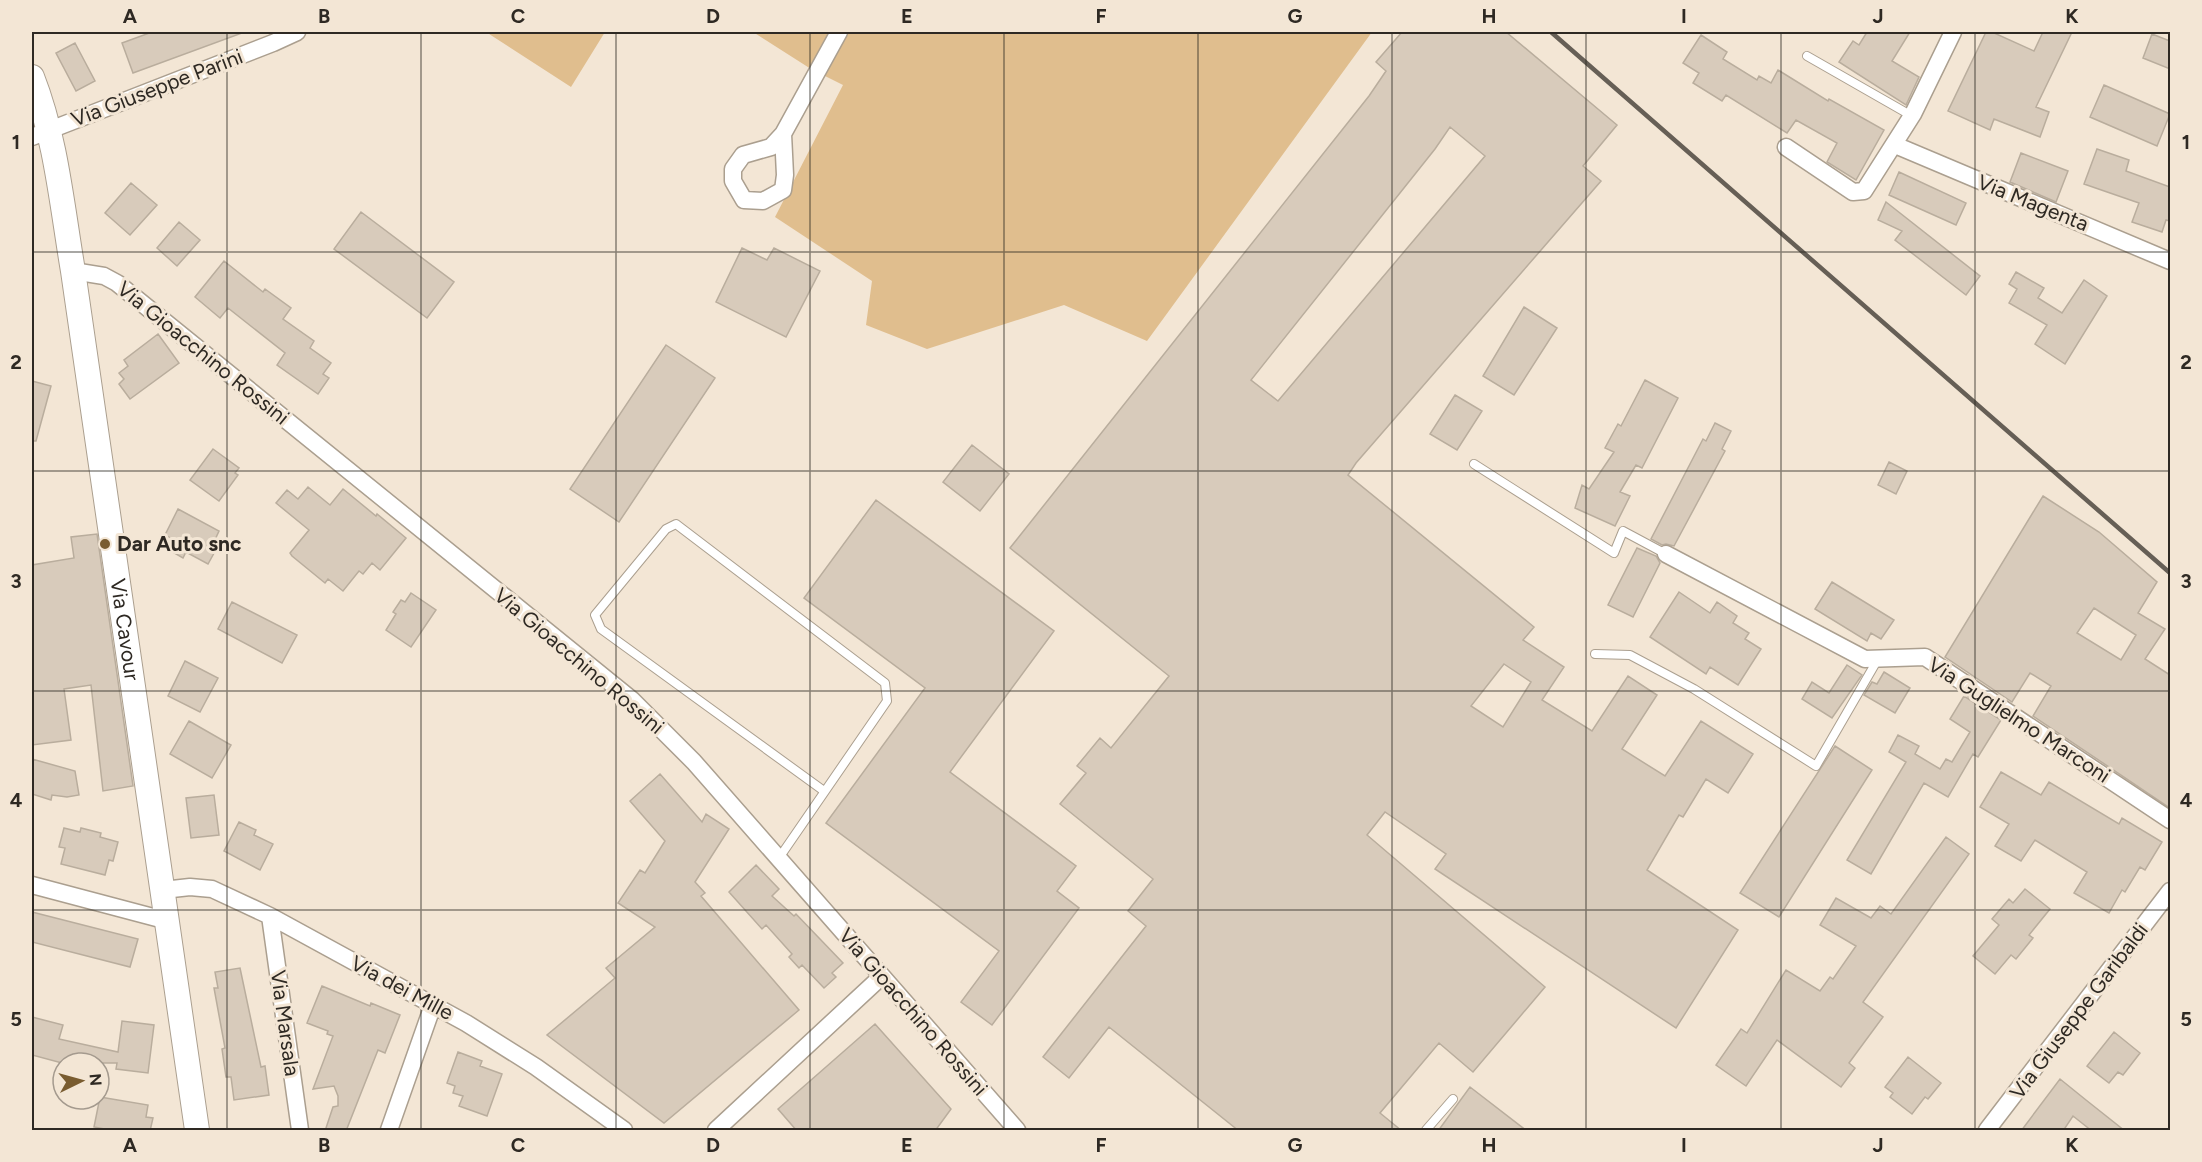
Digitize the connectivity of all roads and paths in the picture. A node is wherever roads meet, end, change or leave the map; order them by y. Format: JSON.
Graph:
{"nodes":[{"id":1,"x":297,"y":32,"type":"edge"},
{"id":2,"x":839,"y":32,"type":"edge"},
{"id":3,"x":1953,"y":32,"type":"edge"},
{"id":4,"x":1807,"y":56,"type":"dead end"},
{"id":5,"x":32,"y":77,"type":"edge"},
{"id":6,"x":1912,"y":116,"type":"junction"},
{"id":7,"x":40,"y":134,"type":"edge"},
{"id":8,"x":783,"y":134,"type":"dead end"},
{"id":9,"x":1895,"y":145,"type":"junction"},
{"id":10,"x":1786,"y":147,"type":"dead end"},
{"id":11,"x":2170,"y":261,"type":"edge"},
{"id":12,"x":73,"y":271,"type":"junction"},
{"id":13,"x":1474,"y":464,"type":"dead end"},
{"id":14,"x":1666,"y":554,"type":"joint"},
{"id":15,"x":1595,"y":654,"type":"dead end"},
{"id":16,"x":1878,"y":658,"type":"junction"},
{"id":17,"x":824,"y":791,"type":"junction"},
{"id":18,"x":2170,"y":820,"type":"edge"},
{"id":19,"x":778,"y":858,"type":"junction"},
{"id":20,"x":32,"y":885,"type":"edge"},
{"id":21,"x":163,"y":890,"type":"junction"},
{"id":22,"x":2170,"y":891,"type":"edge"},
{"id":23,"x":270,"y":916,"type":"junction"},
{"id":24,"x":168,"y":921,"type":"junction"},
{"id":25,"x":882,"y":977,"type":"junction"},
{"id":26,"x":433,"y":1005,"type":"junction"},
{"id":27,"x":1453,"y":1099,"type":"dead end"},
{"id":28,"x":197,"y":1131,"type":"edge"},
{"id":29,"x":300,"y":1131,"type":"edge"},
{"id":30,"x":389,"y":1131,"type":"edge"},
{"id":31,"x":624,"y":1131,"type":"edge"},
{"id":32,"x":716,"y":1131,"type":"edge"},
{"id":33,"x":1017,"y":1131,"type":"edge"},
{"id":34,"x":1426,"y":1131,"type":"edge"},
{"id":35,"x":1988,"y":1131,"type":"edge"}],
"edges":[{"from":1,"to":7,"type":"street","name":"Via Giuseppe Parini"},
{"from":2,"to":8,"type":"street"},
{"from":3,"to":6,"type":"street"},
{"from":4,"to":6,"type":"lane"},
{"from":5,"to":7,"type":"street","name":"Via Cavour"},
{"from":6,"to":9,"type":"street"},
{"from":7,"to":12,"type":"street","name":"Via Cavour"},
{"from":9,"to":10,"type":"street"},
{"from":9,"to":11,"type":"street","name":"Via Magenta"},
{"from":12,"to":19,"type":"street","name":"Via Gioacchino Rossini"},
{"from":12,"to":21,"type":"street","name":"Via Cavour"},
{"from":13,"to":14,"type":"lane"},
{"from":14,"to":16,"type":"street","name":"Via Guglielmo Marconi"},
{"from":15,"to":16,"type":"lane"},
{"from":16,"to":18,"type":"street","name":"Via Guglielmo Marconi"},
{"from":17,"to":17,"type":"lane"},
{"from":17,"to":19,"type":"lane"},
{"from":19,"to":25,"type":"street","name":"Via Gioacchino Rossini"},
{"from":20,"to":24,"type":"street"},
{"from":21,"to":23,"type":"street","name":"Via dei Mille"},
{"from":21,"to":24,"type":"street","name":"Via Cavour"},
{"from":22,"to":35,"type":"street","name":"Via Giuseppe Garibaldi"},
{"from":23,"to":26,"type":"street","name":"Via dei Mille"},
{"from":23,"to":29,"type":"street","name":"Via Marsala"},
{"from":24,"to":28,"type":"street","name":"Via Cavour"},
{"from":25,"to":32,"type":"street"},
{"from":25,"to":33,"type":"street","name":"Via Gioacchino Rossini"},
{"from":26,"to":30,"type":"street"},
{"from":26,"to":31,"type":"street","name":"Via dei Mille"},
{"from":27,"to":34,"type":"lane"}]}
